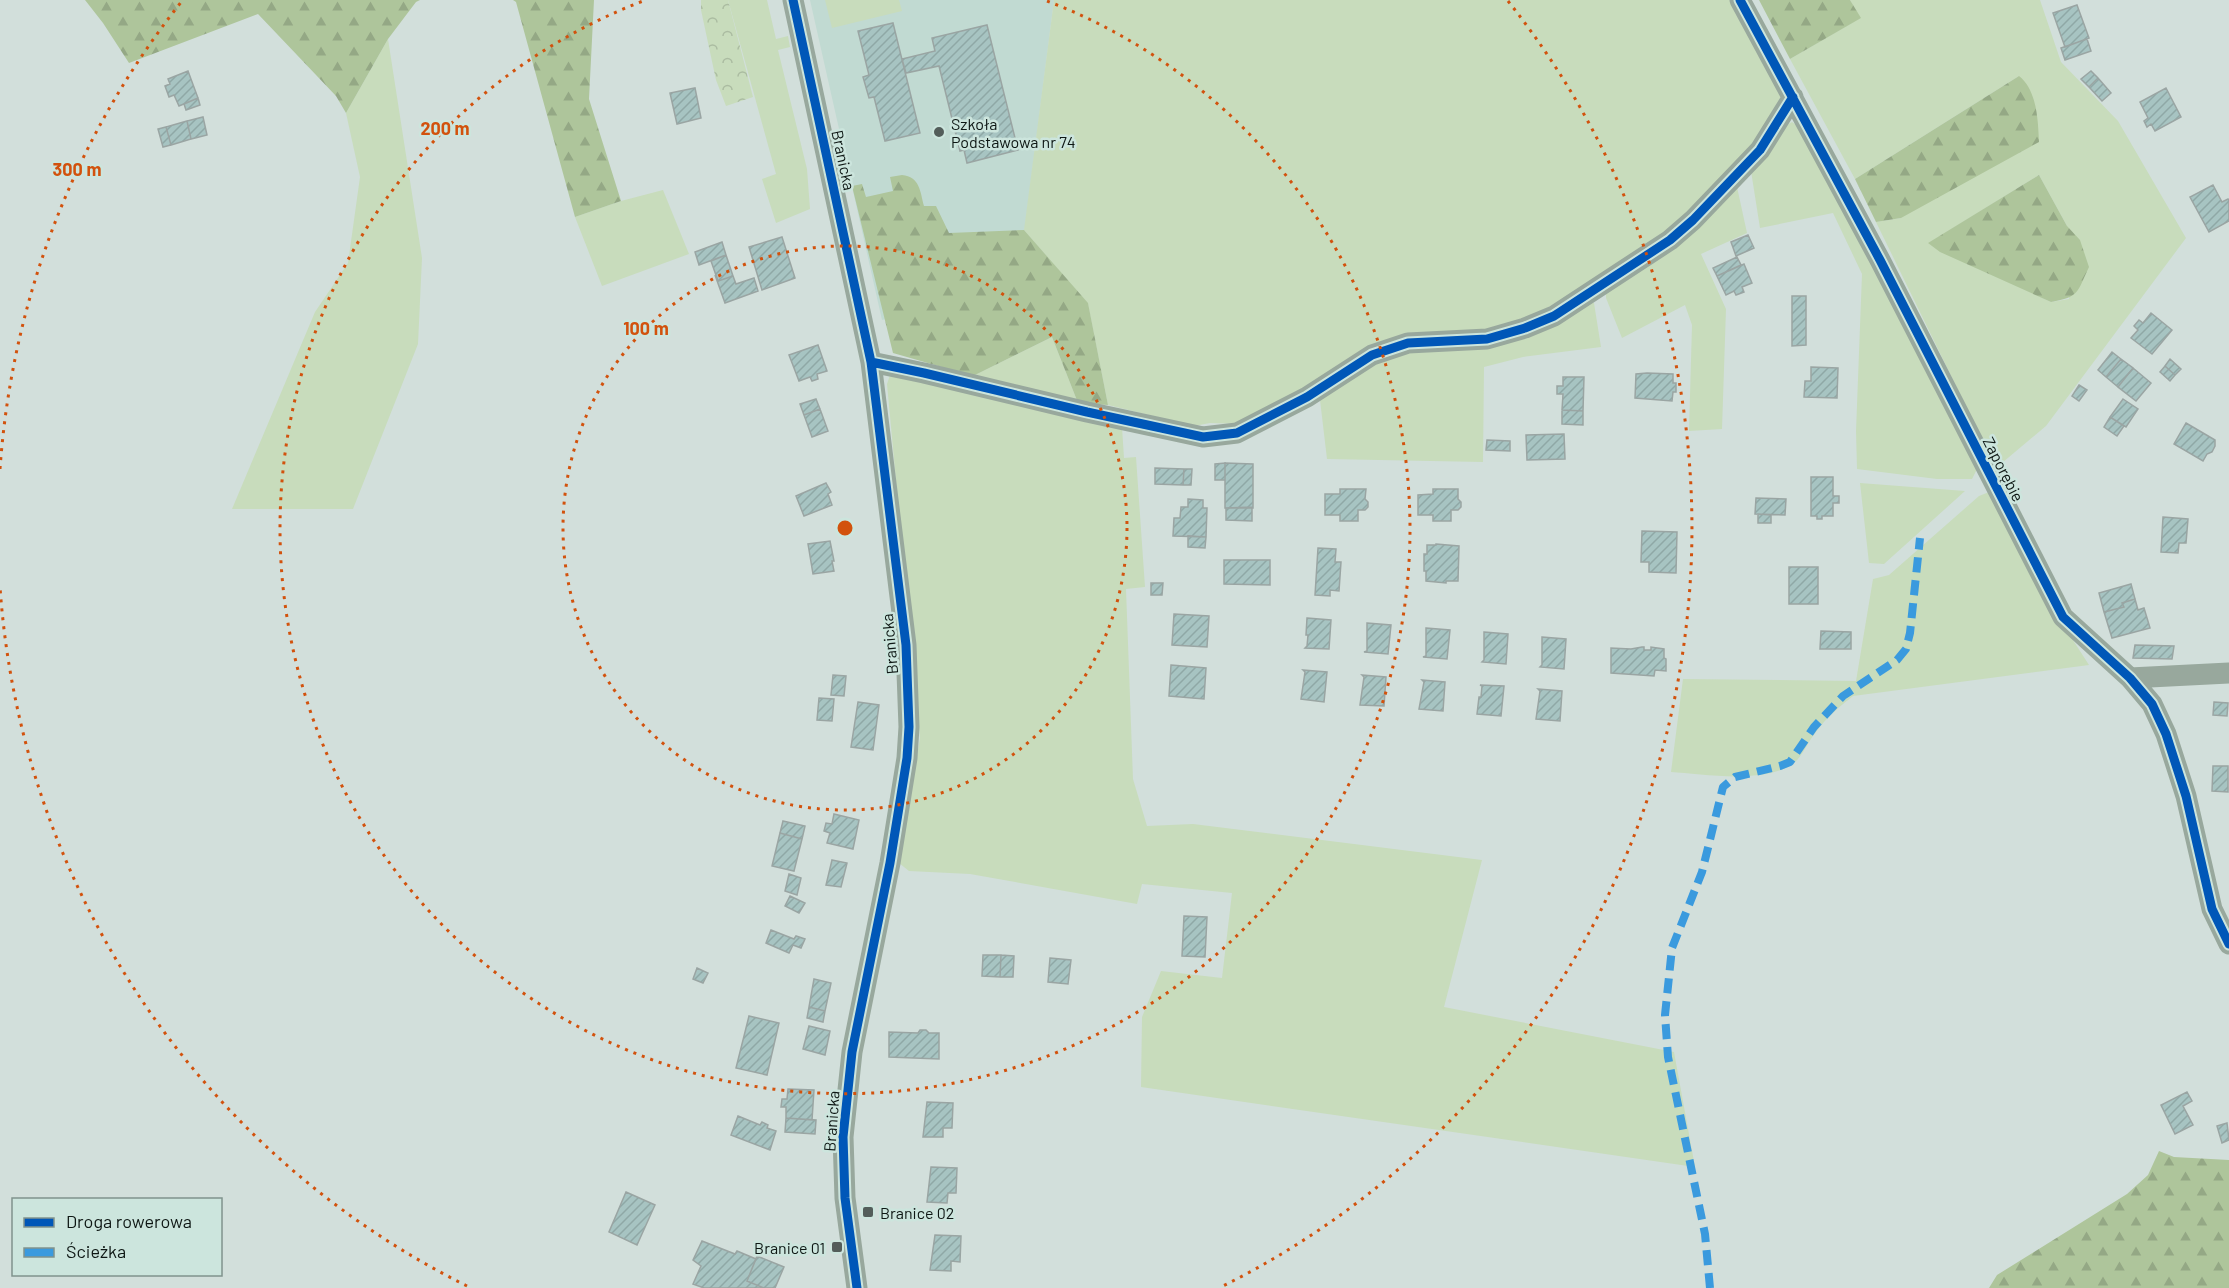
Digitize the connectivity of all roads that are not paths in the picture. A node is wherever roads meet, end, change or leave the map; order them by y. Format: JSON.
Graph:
{"nodes":[{"id":1,"x":793,"y":0,"type":"edge"},
{"id":2,"x":1740,"y":0,"type":"edge"},
{"id":3,"x":1792,"y":97,"type":"junction"},
{"id":4,"x":871,"y":362,"type":"junction"},
{"id":5,"x":2229,"y":673,"type":"edge"},
{"id":6,"x":2130,"y":678,"type":"junction"},
{"id":7,"x":2229,"y":944,"type":"edge"},
{"id":8,"x":857,"y":1288,"type":"edge"}],
"edges":[{"from":1,"to":4,"type":"street","name":"Branicka"},
{"from":2,"to":3,"type":"street","name":"Zaporębie"},
{"from":3,"to":4,"type":"street"},
{"from":3,"to":6,"type":"street","name":"Zaporębie"},
{"from":4,"to":8,"type":"street","name":"Branicka"},
{"from":5,"to":6,"type":"street"},
{"from":6,"to":7,"type":"street","name":"Zaporębie"}]}
